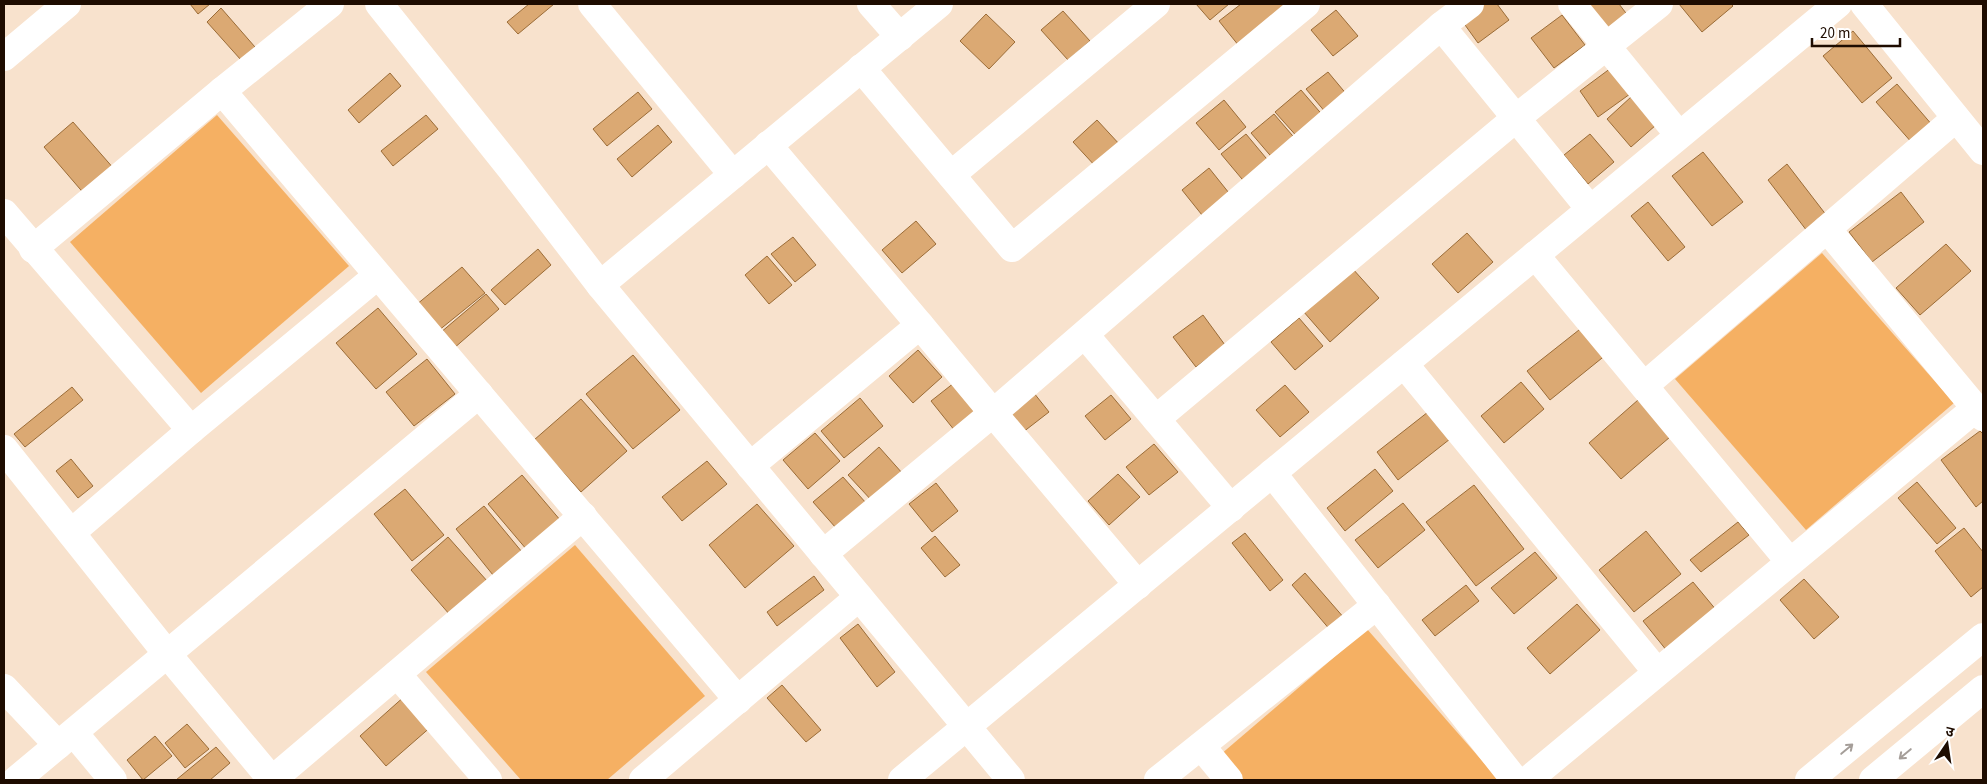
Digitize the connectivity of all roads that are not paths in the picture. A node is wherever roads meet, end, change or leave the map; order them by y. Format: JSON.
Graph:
{"nodes":[{"id":1,"x":67,"y":4,"type":"edge"},
{"id":2,"x":330,"y":4,"type":"edge"},
{"id":3,"x":379,"y":4,"type":"edge"},
{"id":4,"x":592,"y":4,"type":"edge"},
{"id":5,"x":871,"y":4,"type":"edge"},
{"id":6,"x":939,"y":4,"type":"edge"},
{"id":7,"x":1156,"y":4,"type":"edge"},
{"id":8,"x":1306,"y":4,"type":"edge"},
{"id":9,"x":1470,"y":4,"type":"edge"},
{"id":10,"x":1572,"y":4,"type":"edge"},
{"id":11,"x":1659,"y":4,"type":"edge"},
{"id":12,"x":1838,"y":4,"type":"edge"},
{"id":13,"x":1864,"y":4,"type":"edge"},
{"id":14,"x":1441,"y":26,"type":"junction"},
{"id":15,"x":900,"y":36,"type":"junction"},
{"id":16,"x":1607,"y":46,"type":"junction"},
{"id":17,"x":4,"y":58,"type":"edge"},
{"id":18,"x":861,"y":68,"type":"junction"},
{"id":19,"x":222,"y":91,"type":"junction"},
{"id":20,"x":1956,"y":118,"type":"junction"},
{"id":21,"x":1515,"y":119,"type":"junction"},
{"id":22,"x":1679,"y":135,"type":"junction"},
{"id":23,"x":768,"y":145,"type":"junction"},
{"id":24,"x":1983,"y":151,"type":"edge"},
{"id":25,"x":733,"y":175,"type":"junction"},
{"id":26,"x":951,"y":175,"type":"junction"},
{"id":27,"x":1590,"y":209,"type":"junction"},
{"id":28,"x":4,"y":213,"type":"edge"},
{"id":29,"x":1827,"y":229,"type":"junction"},
{"id":30,"x":33,"y":249,"type":"junction"},
{"id":31,"x":1535,"y":255,"type":"junction"},
{"id":32,"x":377,"y":276,"type":"junction"},
{"id":33,"x":600,"y":285,"type":"junction"},
{"id":34,"x":920,"y":325,"type":"junction"},
{"id":35,"x":1085,"y":335,"type":"junction"},
{"id":36,"x":1404,"y":364,"type":"junction"},
{"id":37,"x":1644,"y":386,"type":"junction"},
{"id":38,"x":479,"y":394,"type":"junction"},
{"id":39,"x":1979,"y":412,"type":"edge"},
{"id":40,"x":993,"y":414,"type":"junction"},
{"id":41,"x":1156,"y":419,"type":"junction"},
{"id":42,"x":192,"y":430,"type":"junction"},
{"id":43,"x":4,"y":449,"type":"edge"},
{"id":44,"x":750,"y":466,"type":"junction"},
{"id":45,"x":1272,"y":474,"type":"junction"},
{"id":46,"x":1231,"y":508,"type":"junction"},
{"id":47,"x":583,"y":516,"type":"junction"},
{"id":48,"x":72,"y":533,"type":"junction"},
{"id":49,"x":823,"y":554,"type":"junction"},
{"id":50,"x":1790,"y":562,"type":"junction"},
{"id":51,"x":1138,"y":585,"type":"junction"},
{"id":52,"x":860,"y":598,"type":"junction"},
{"id":53,"x":1377,"y":605,"type":"junction"},
{"id":54,"x":1983,"y":637,"type":"edge"},
{"id":55,"x":168,"y":655,"type":"junction"},
{"id":56,"x":1657,"y":672,"type":"junction"},
{"id":57,"x":397,"y":674,"type":"junction"},
{"id":58,"x":4,"y":688,"type":"edge"},
{"id":59,"x":1983,"y":689,"type":"edge"},
{"id":60,"x":738,"y":700,"type":"junction"},
{"id":61,"x":967,"y":727,"type":"junction"},
{"id":62,"x":66,"y":739,"type":"junction"},
{"id":63,"x":1201,"y":746,"type":"junction"},
{"id":64,"x":16,"y":780,"type":"edge"},
{"id":65,"x":113,"y":780,"type":"edge"},
{"id":66,"x":272,"y":780,"type":"edge"},
{"id":67,"x":488,"y":780,"type":"edge"},
{"id":68,"x":643,"y":780,"type":"edge"},
{"id":69,"x":902,"y":780,"type":"edge"},
{"id":70,"x":1011,"y":780,"type":"edge"},
{"id":71,"x":1158,"y":780,"type":"edge"},
{"id":72,"x":1229,"y":780,"type":"edge"},
{"id":73,"x":1515,"y":780,"type":"edge"},
{"id":74,"x":1528,"y":780,"type":"edge"},
{"id":75,"x":1810,"y":780,"type":"edge"},
{"id":76,"x":1873,"y":780,"type":"edge"}],
"edges":[{"from":1,"to":17,"type":"street"},
{"from":2,"to":19,"type":"street"},
{"from":3,"to":33,"type":"street"},
{"from":4,"to":25,"type":"street"},
{"from":5,"to":15,"type":"street"},
{"from":6,"to":15,"type":"street"},
{"from":7,"to":26,"type":"street"},
{"from":8,"to":26,"type":"street"},
{"from":9,"to":14,"type":"street"},
{"from":10,"to":16,"type":"street"},
{"from":11,"to":16,"type":"street"},
{"from":12,"to":22,"type":"street"},
{"from":13,"to":20,"type":"street"},
{"from":14,"to":21,"type":"street"},
{"from":14,"to":35,"type":"street"},
{"from":15,"to":18,"type":"street"},
{"from":16,"to":21,"type":"street"},
{"from":16,"to":22,"type":"street"},
{"from":18,"to":23,"type":"street"},
{"from":18,"to":26,"type":"street"},
{"from":19,"to":30,"type":"street"},
{"from":19,"to":32,"type":"street"},
{"from":20,"to":24,"type":"street"},
{"from":20,"to":29,"type":"street"},
{"from":21,"to":27,"type":"street"},
{"from":21,"to":41,"type":"street"},
{"from":22,"to":27,"type":"street"},
{"from":23,"to":25,"type":"street"},
{"from":23,"to":34,"type":"street"},
{"from":25,"to":33,"type":"street"},
{"from":27,"to":31,"type":"street"},
{"from":28,"to":30,"type":"street"},
{"from":29,"to":37,"type":"street"},
{"from":29,"to":39,"type":"street"},
{"from":30,"to":42,"type":"street"},
{"from":31,"to":36,"type":"street"},
{"from":31,"to":37,"type":"street"},
{"from":32,"to":38,"type":"street"},
{"from":32,"to":42,"type":"street"},
{"from":33,"to":44,"type":"street"},
{"from":34,"to":40,"type":"street"},
{"from":34,"to":44,"type":"street"},
{"from":35,"to":40,"type":"street"},
{"from":35,"to":41,"type":"street"},
{"from":36,"to":45,"type":"street"},
{"from":36,"to":56,"type":"street"},
{"from":37,"to":50,"type":"street"},
{"from":38,"to":47,"type":"street"},
{"from":38,"to":55,"type":"street"},
{"from":39,"to":50,"type":"street"},
{"from":40,"to":49,"type":"street"},
{"from":40,"to":51,"type":"street"},
{"from":41,"to":46,"type":"street"},
{"from":42,"to":48,"type":"street"},
{"from":43,"to":48,"type":"street"},
{"from":44,"to":49,"type":"street"},
{"from":45,"to":46,"type":"street"},
{"from":45,"to":53,"type":"street"},
{"from":46,"to":51,"type":"street"},
{"from":47,"to":57,"type":"street"},
{"from":47,"to":60,"type":"street"},
{"from":48,"to":55,"type":"street"},
{"from":49,"to":52,"type":"street"},
{"from":50,"to":56,"type":"street"},
{"from":51,"to":61,"type":"street"},
{"from":52,"to":60,"type":"street"},
{"from":52,"to":61,"type":"street"},
{"from":53,"to":63,"type":"street"},
{"from":53,"to":73,"type":"street"},
{"from":75,"to":54,"type":"street","one_way":true},
{"from":55,"to":62,"type":"street"},
{"from":55,"to":66,"type":"street"},
{"from":56,"to":74,"type":"street"},
{"from":57,"to":66,"type":"street"},
{"from":57,"to":67,"type":"street"},
{"from":58,"to":62,"type":"street"},
{"from":59,"to":76,"type":"street","one_way":true},
{"from":60,"to":68,"type":"street"},
{"from":61,"to":69,"type":"street"},
{"from":61,"to":70,"type":"street"},
{"from":62,"to":64,"type":"street"},
{"from":62,"to":65,"type":"street"},
{"from":63,"to":71,"type":"street"},
{"from":63,"to":72,"type":"street"}]}
